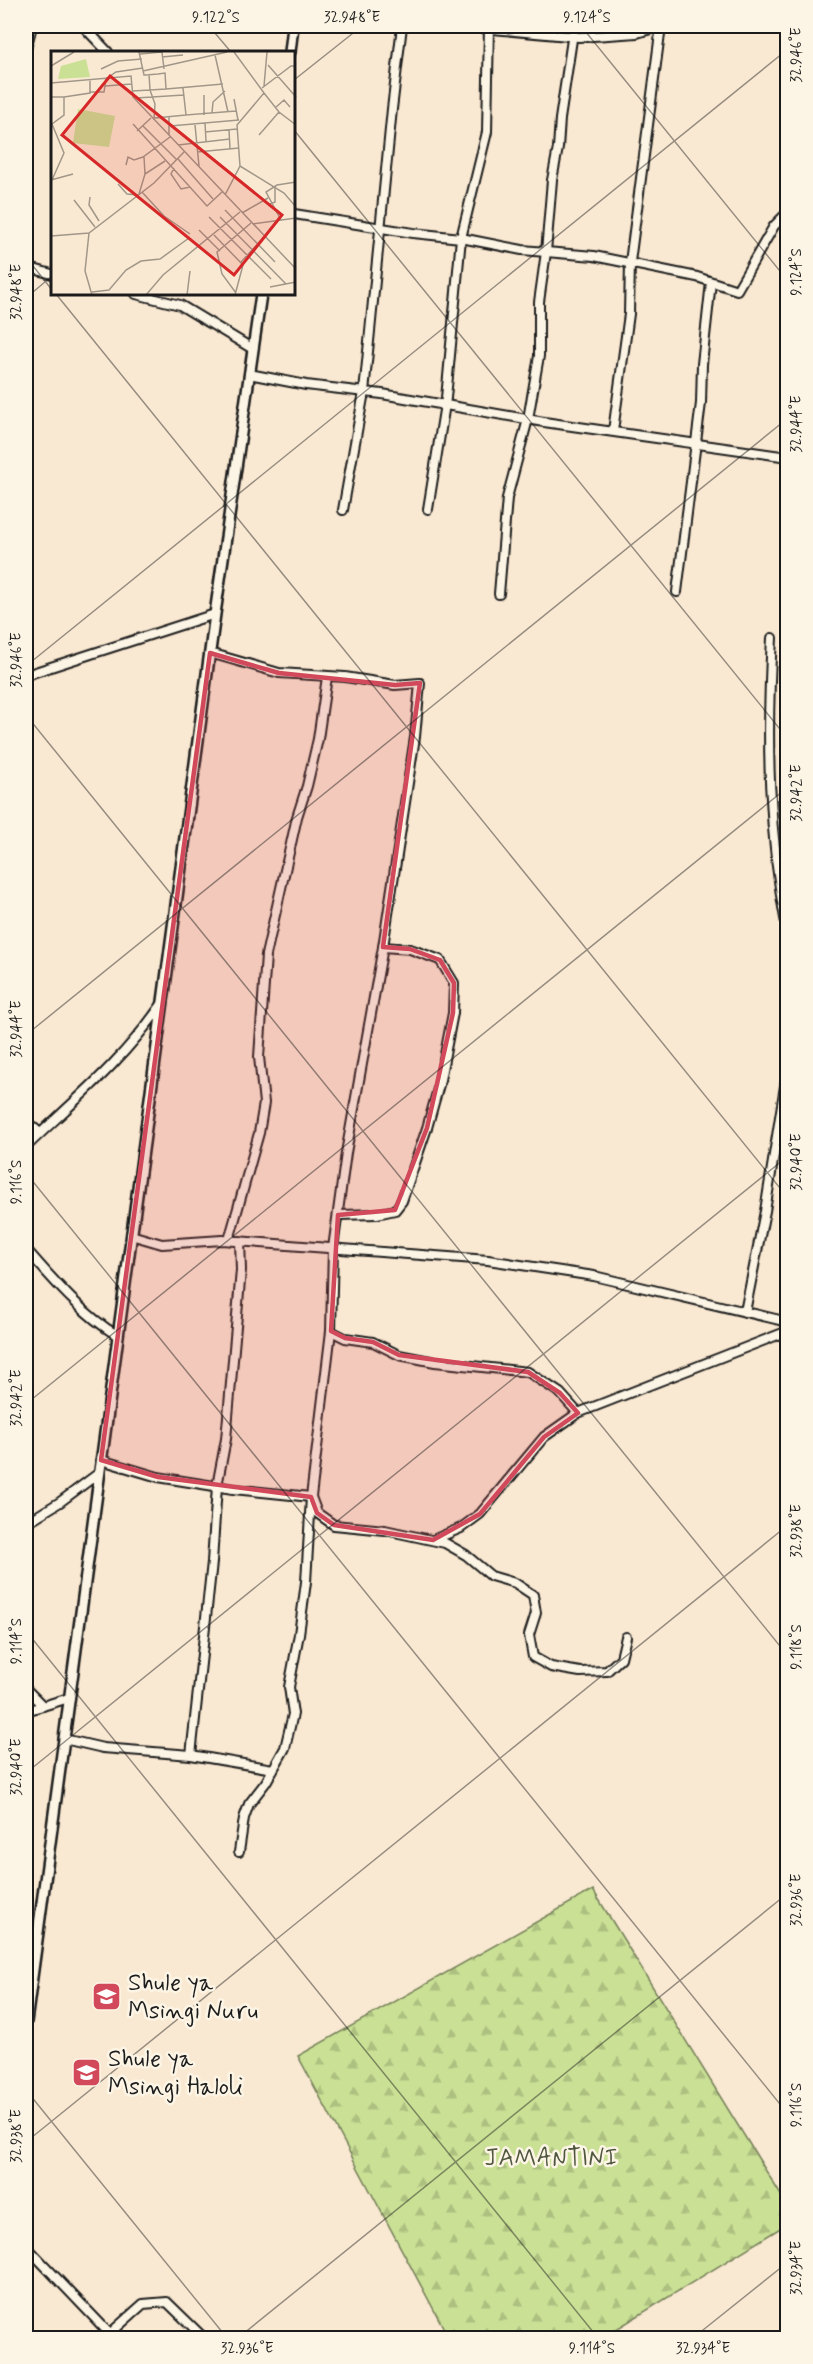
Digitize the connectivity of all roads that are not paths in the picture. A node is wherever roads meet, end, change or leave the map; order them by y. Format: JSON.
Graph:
{"nodes":[{"id":1,"x":32,"y":26,"type":"edge"},
{"id":2,"x":83,"y":26,"type":"edge"},
{"id":3,"x":293,"y":26,"type":"edge"},
{"id":4,"x":402,"y":26,"type":"edge"},
{"id":5,"x":459,"y":26,"type":"edge"},
{"id":6,"x":574,"y":26,"type":"edge"},
{"id":7,"x":661,"y":26,"type":"edge"},
{"id":8,"x":489,"y":27,"type":"edge"},
{"id":9,"x":573,"y":36,"type":"junction"},
{"id":10,"x":26,"y":49,"type":"edge"},
{"id":11,"x":107,"y":51,"type":"edge"},
{"id":12,"x":290,"y":51,"type":"edge"},
{"id":13,"x":788,"y":212,"type":"edge"},
{"id":14,"x":296,"y":214,"type":"edge"},
{"id":15,"x":381,"y":228,"type":"junction"},
{"id":16,"x":461,"y":238,"type":"junction"},
{"id":17,"x":546,"y":252,"type":"junction"},
{"id":18,"x":630,"y":262,"type":"junction"},
{"id":19,"x":26,"y":267,"type":"edge"},
{"id":20,"x":51,"y":274,"type":"edge"},
{"id":21,"x":711,"y":282,"type":"junction"},
{"id":22,"x":144,"y":296,"type":"edge"},
{"id":23,"x":261,"y":296,"type":"edge"},
{"id":24,"x":253,"y":349,"type":"junction"},
{"id":25,"x":249,"y":374,"type":"junction"},
{"id":26,"x":364,"y":393,"type":"junction"},
{"id":27,"x":444,"y":406,"type":"junction"},
{"id":28,"x":528,"y":419,"type":"junction"},
{"id":29,"x":613,"y":431,"type":"junction"},
{"id":30,"x":696,"y":443,"type":"junction"},
{"id":31,"x":788,"y":456,"type":"edge"},
{"id":32,"x":428,"y":509,"type":"dead end"},
{"id":33,"x":343,"y":510,"type":"dead end"},
{"id":34,"x":677,"y":592,"type":"dead end"},
{"id":35,"x":499,"y":594,"type":"dead end"},
{"id":36,"x":215,"y":614,"type":"junction"},
{"id":37,"x":772,"y":638,"type":"dead end"},
{"id":38,"x":210,"y":653,"type":"junction"},
{"id":39,"x":26,"y":675,"type":"edge"},
{"id":40,"x":327,"y":677,"type":"junction"},
{"id":41,"x":788,"y":935,"type":"edge"},
{"id":42,"x":383,"y":947,"type":"junction"},
{"id":43,"x":163,"y":1003,"type":"junction"},
{"id":44,"x":788,"y":1067,"type":"edge"},
{"id":45,"x":26,"y":1121,"type":"edge"},
{"id":46,"x":40,"y":1133,"type":"junction"},
{"id":47,"x":26,"y":1148,"type":"edge"},
{"id":48,"x":338,"y":1215,"type":"junction"},
{"id":49,"x":131,"y":1235,"type":"junction"},
{"id":50,"x":229,"y":1240,"type":"junction"},
{"id":51,"x":240,"y":1241,"type":"junction"},
{"id":52,"x":333,"y":1248,"type":"junction"},
{"id":53,"x":26,"y":1250,"type":"edge"},
{"id":54,"x":745,"y":1312,"type":"junction"},
{"id":55,"x":788,"y":1322,"type":"edge"},
{"id":56,"x":331,"y":1331,"type":"junction"},
{"id":57,"x":788,"y":1331,"type":"edge"},
{"id":58,"x":118,"y":1336,"type":"junction"},
{"id":59,"x":578,"y":1413,"type":"junction"},
{"id":60,"x":101,"y":1460,"type":"junction"},
{"id":61,"x":99,"y":1473,"type":"junction"},
{"id":62,"x":217,"y":1486,"type":"junction"},
{"id":63,"x":311,"y":1497,"type":"junction"},
{"id":64,"x":26,"y":1523,"type":"edge"},
{"id":65,"x":433,"y":1540,"type":"junction"},
{"id":66,"x":626,"y":1636,"type":"dead end"},
{"id":67,"x":26,"y":1689,"type":"edge"},
{"id":68,"x":69,"y":1698,"type":"junction"},
{"id":69,"x":43,"y":1706,"type":"junction"},
{"id":70,"x":26,"y":1711,"type":"edge"},
{"id":71,"x":64,"y":1739,"type":"junction"},
{"id":72,"x":191,"y":1755,"type":"junction"},
{"id":73,"x":273,"y":1769,"type":"junction"},
{"id":74,"x":239,"y":1852,"type":"dead end"},
{"id":75,"x":26,"y":2022,"type":"edge"},
{"id":76,"x":26,"y":2246,"type":"edge"},
{"id":77,"x":107,"y":2336,"type":"edge"},
{"id":78,"x":204,"y":2338,"type":"edge"}],
"edges":[{"from":1,"to":10,"type":"street"},
{"from":2,"to":11,"type":"street"},
{"from":3,"to":12,"type":"street"},
{"from":4,"to":15,"type":"street"},
{"from":5,"to":8,"type":"street"},
{"from":6,"to":9,"type":"street"},
{"from":7,"to":9,"type":"street"},
{"from":7,"to":18,"type":"street"},
{"from":8,"to":9,"type":"street"},
{"from":8,"to":16,"type":"street"},
{"from":9,"to":17,"type":"street"},
{"from":13,"to":21,"type":"street"},
{"from":14,"to":15,"type":"street"},
{"from":15,"to":16,"type":"street"},
{"from":15,"to":26,"type":"street"},
{"from":16,"to":17,"type":"street"},
{"from":16,"to":27,"type":"street"},
{"from":17,"to":18,"type":"street"},
{"from":17,"to":28,"type":"street"},
{"from":18,"to":21,"type":"street"},
{"from":18,"to":29,"type":"street"},
{"from":19,"to":20,"type":"street"},
{"from":21,"to":30,"type":"street"},
{"from":22,"to":24,"type":"street"},
{"from":23,"to":24,"type":"street"},
{"from":24,"to":25,"type":"street"},
{"from":25,"to":26,"type":"street"},
{"from":25,"to":36,"type":"street"},
{"from":26,"to":27,"type":"street"},
{"from":26,"to":33,"type":"street"},
{"from":27,"to":28,"type":"street"},
{"from":27,"to":32,"type":"street"},
{"from":28,"to":29,"type":"street"},
{"from":28,"to":35,"type":"street"},
{"from":29,"to":30,"type":"street"},
{"from":30,"to":31,"type":"street"},
{"from":30,"to":34,"type":"street"},
{"from":36,"to":38,"type":"street"},
{"from":36,"to":39,"type":"street"},
{"from":37,"to":41,"type":"street"},
{"from":38,"to":40,"type":"street"},
{"from":38,"to":43,"type":"street"},
{"from":40,"to":42,"type":"street"},
{"from":40,"to":50,"type":"street"},
{"from":42,"to":48,"type":"street"},
{"from":42,"to":48,"type":"street"},
{"from":43,"to":46,"type":"street"},
{"from":43,"to":49,"type":"street"},
{"from":44,"to":54,"type":"street"},
{"from":45,"to":46,"type":"street"},
{"from":46,"to":47,"type":"street"},
{"from":48,"to":52,"type":"street"},
{"from":49,"to":50,"type":"street"},
{"from":49,"to":58,"type":"street"},
{"from":50,"to":51,"type":"street"},
{"from":51,"to":52,"type":"street"},
{"from":51,"to":62,"type":"street"},
{"from":52,"to":54,"type":"street"},
{"from":52,"to":56,"type":"street"},
{"from":53,"to":58,"type":"street"},
{"from":54,"to":55,"type":"street"},
{"from":56,"to":59,"type":"street"},
{"from":56,"to":63,"type":"street"},
{"from":57,"to":59,"type":"street"},
{"from":58,"to":60,"type":"street"},
{"from":59,"to":65,"type":"street"},
{"from":60,"to":61,"type":"street"},
{"from":60,"to":62,"type":"street"},
{"from":61,"to":64,"type":"street"},
{"from":61,"to":68,"type":"street"},
{"from":62,"to":63,"type":"street"},
{"from":62,"to":72,"type":"street"},
{"from":63,"to":65,"type":"street"},
{"from":63,"to":73,"type":"street"},
{"from":65,"to":66,"type":"street"},
{"from":67,"to":69,"type":"street"},
{"from":68,"to":69,"type":"street"},
{"from":68,"to":71,"type":"street"},
{"from":69,"to":70,"type":"street"},
{"from":71,"to":72,"type":"street"},
{"from":71,"to":75,"type":"street"},
{"from":72,"to":73,"type":"street"},
{"from":73,"to":74,"type":"street"},
{"from":76,"to":77,"type":"street"},
{"from":77,"to":78,"type":"street"}]}
